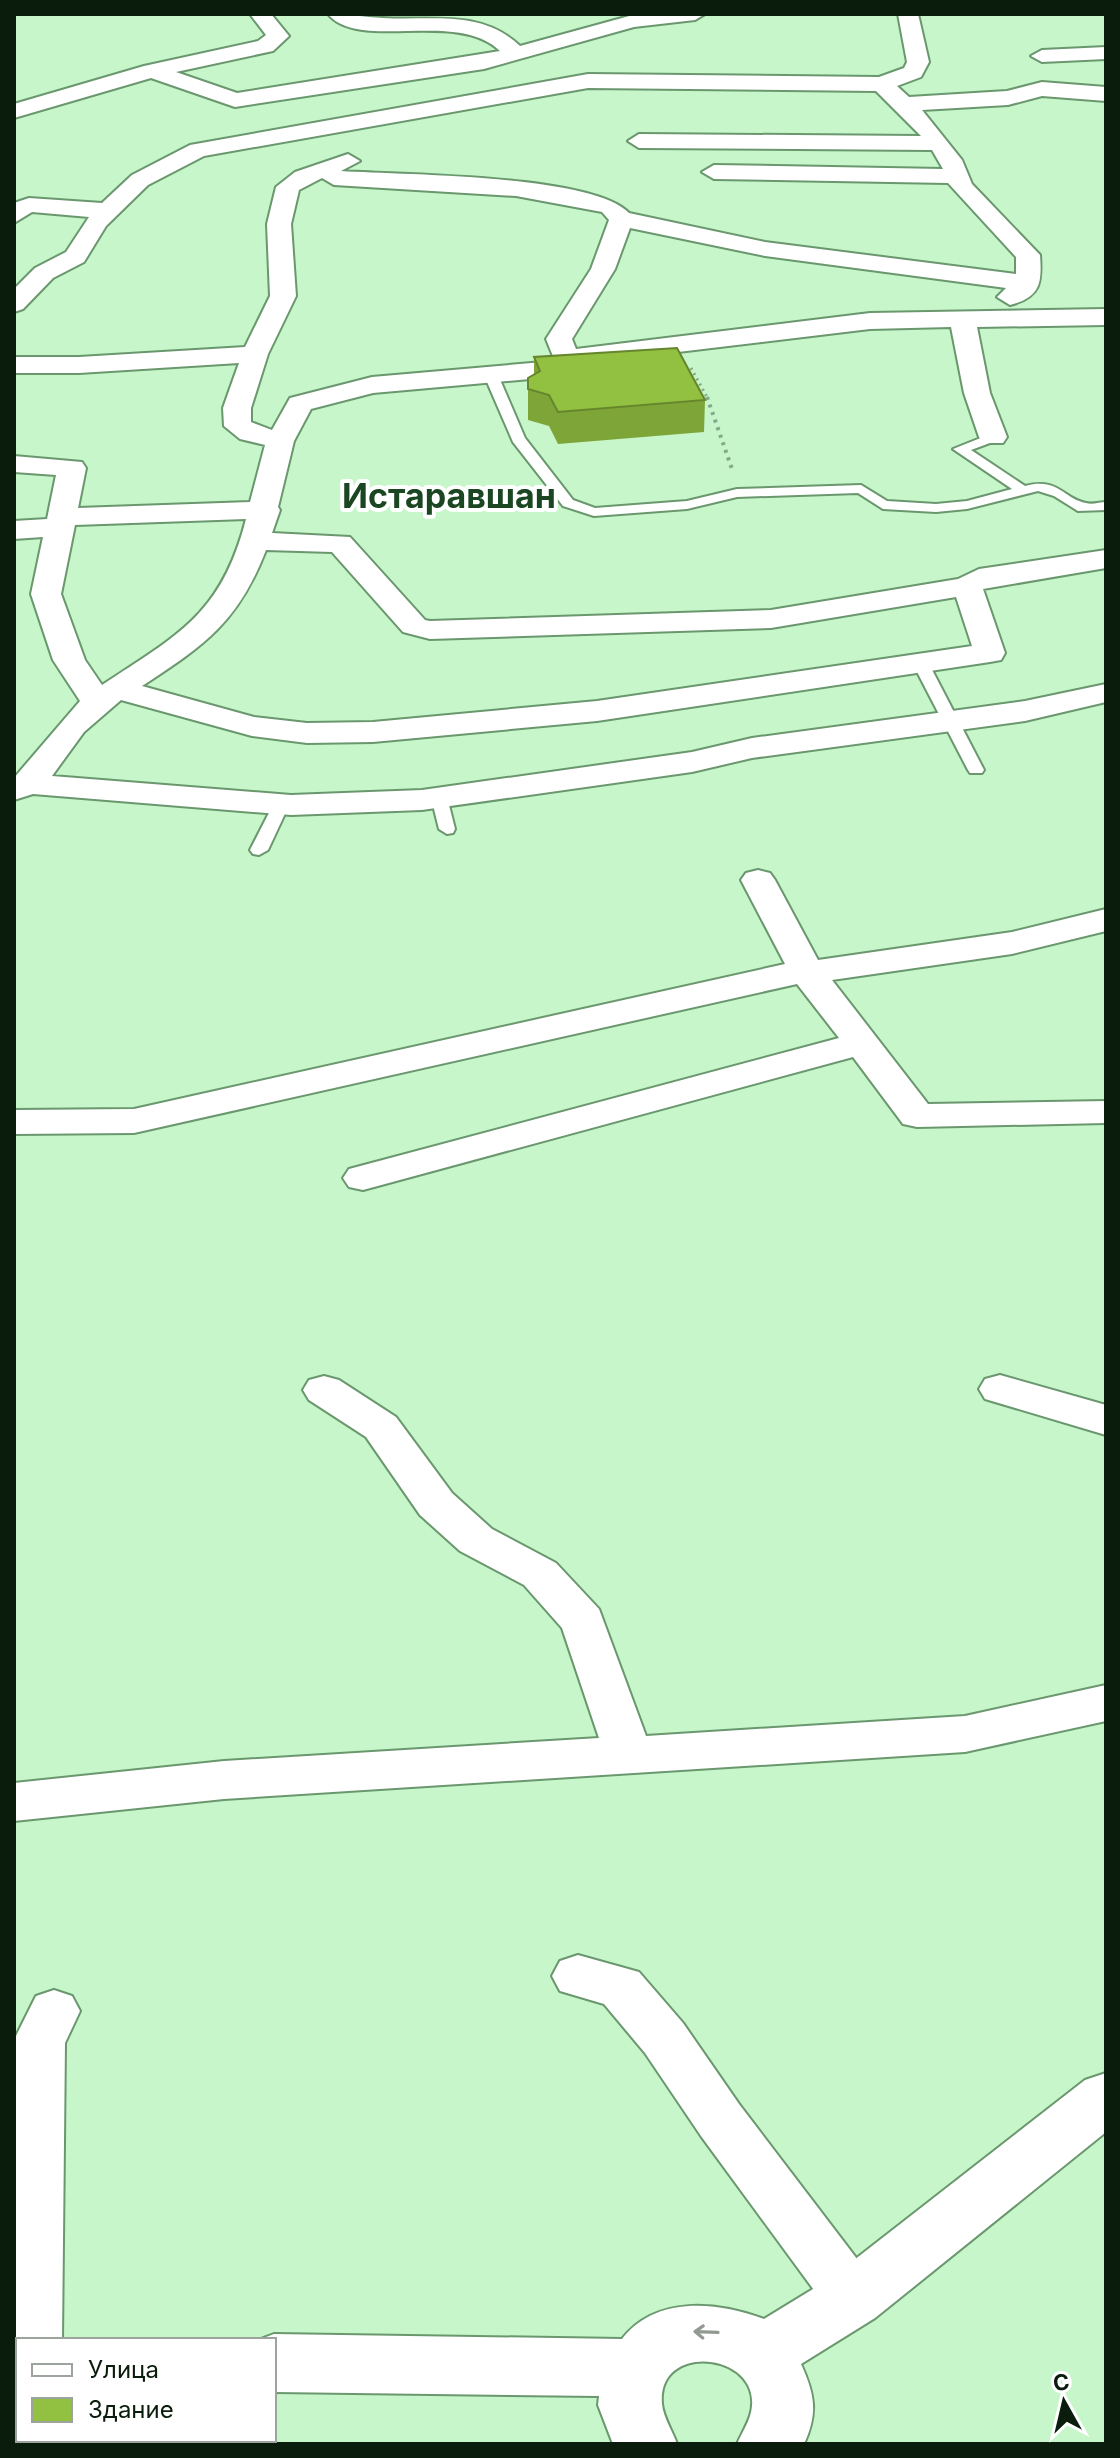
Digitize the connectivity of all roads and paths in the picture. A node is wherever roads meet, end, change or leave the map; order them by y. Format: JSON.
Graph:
{"nodes":[{"id":1,"x":260,"y":14,"type":"edge"},
{"id":2,"x":338,"y":14,"type":"edge"},
{"id":3,"x":695,"y":14,"type":"edge"},
{"id":4,"x":908,"y":14,"type":"edge"},
{"id":5,"x":515,"y":53,"type":"junction"},
{"id":6,"x":1106,"y":53,"type":"edge"},
{"id":7,"x":1042,"y":56,"type":"dead end"},
{"id":8,"x":152,"y":71,"type":"junction"},
{"id":9,"x":882,"y":84,"type":"junction"},
{"id":10,"x":310,"y":90,"type":"junction"},
{"id":11,"x":1106,"y":94,"type":"edge"},
{"id":12,"x":905,"y":104,"type":"junction"},
{"id":13,"x":16,"y":113,"type":"edge"},
{"id":14,"x":353,"y":123,"type":"junction"},
{"id":15,"x":639,"y":141,"type":"dead end"},
{"id":16,"x":936,"y":143,"type":"junction"},
{"id":17,"x":348,"y":161,"type":"junction"},
{"id":18,"x":714,"y":172,"type":"dead end"},
{"id":19,"x":960,"y":176,"type":"junction"},
{"id":20,"x":108,"y":211,"type":"junction"},
{"id":21,"x":14,"y":216,"type":"edge"},
{"id":22,"x":621,"y":219,"type":"junction"},
{"id":23,"x":1029,"y":283,"type":"junction"},
{"id":24,"x":14,"y":304,"type":"edge"},
{"id":25,"x":1010,"y":316,"type":"junction"},
{"id":26,"x":1106,"y":317,"type":"edge"},
{"id":27,"x":962,"y":318,"type":"junction"},
{"id":28,"x":255,"y":354,"type":"junction"},
{"id":29,"x":566,"y":358,"type":"junction"},
{"id":30,"x":14,"y":365,"type":"edge"},
{"id":31,"x":678,"y":368,"type":"edge"},
{"id":32,"x":491,"y":375,"type":"junction"},
{"id":33,"x":710,"y":402,"type":"junction"},
{"id":34,"x":694,"y":404,"type":"edge"},
{"id":35,"x":993,"y":437,"type":"joint"},
{"id":36,"x":280,"y":441,"type":"junction"},
{"id":37,"x":14,"y":464,"type":"edge"},
{"id":38,"x":1022,"y":490,"type":"junction"},
{"id":39,"x":737,"y":493,"type":"junction"},
{"id":40,"x":1106,"y":506,"type":"edge"},
{"id":41,"x":266,"y":510,"type":"junction"},
{"id":42,"x":60,"y":522,"type":"junction"},
{"id":43,"x":14,"y":530,"type":"edge"},
{"id":44,"x":255,"y":541,"type":"junction"},
{"id":45,"x":1106,"y":559,"type":"edge"},
{"id":46,"x":967,"y":586,"type":"junction"},
{"id":47,"x":921,"y":664,"type":"junction"},
{"id":48,"x":1106,"y":693,"type":"edge"},
{"id":49,"x":107,"y":695,"type":"junction"},
{"id":50,"x":953,"y":720,"type":"junction"},
{"id":51,"x":976,"y":770,"type":"dead end"},
{"id":52,"x":19,"y":783,"type":"edge"},
{"id":53,"x":439,"y":797,"type":"junction"},
{"id":54,"x":281,"y":805,"type":"junction"},
{"id":55,"x":447,"y":829,"type":"dead end"},
{"id":56,"x":259,"y":850,"type":"dead end"},
{"id":57,"x":758,"y":880,"type":"dead end"},
{"id":58,"x":1106,"y":920,"type":"edge"},
{"id":59,"x":807,"y":972,"type":"junction"},
{"id":60,"x":864,"y":1043,"type":"junction"},
{"id":61,"x":1106,"y":1112,"type":"edge"},
{"id":62,"x":14,"y":1122,"type":"edge"},
{"id":63,"x":363,"y":1178,"type":"dead end"},
{"id":64,"x":1000,"y":1389,"type":"dead end"},
{"id":65,"x":324,"y":1390,"type":"dead end"},
{"id":66,"x":1106,"y":1420,"type":"edge"},
{"id":67,"x":1106,"y":1703,"type":"edge"},
{"id":68,"x":629,"y":1756,"type":"junction"},
{"id":69,"x":14,"y":1802,"type":"edge"},
{"id":70,"x":578,"y":1976,"type":"dead end"},
{"id":71,"x":54,"y":2011,"type":"dead end"},
{"id":72,"x":1106,"y":2098,"type":"edge"},
{"id":73,"x":853,"y":2298,"type":"junction"},
{"id":74,"x":33,"y":2338,"type":"edge"},
{"id":75,"x":762,"y":2354,"type":"junction"},
{"id":76,"x":276,"y":2363,"type":"edge"},
{"id":77,"x":630,"y":2420,"type":"edge"},
{"id":78,"x":769,"y":2444,"type":"edge"}],
"edges":[{"from":1,"to":8,"type":"street"},
{"from":2,"to":5,"type":"street"},
{"from":3,"to":5,"type":"street"},
{"from":4,"to":9,"type":"street"},
{"from":5,"to":10,"type":"street"},
{"from":6,"to":7,"type":"street"},
{"from":8,"to":10,"type":"street"},
{"from":8,"to":13,"type":"street"},
{"from":9,"to":12,"type":"street"},
{"from":9,"to":14,"type":"street"},
{"from":10,"to":14,"type":"street"},
{"from":11,"to":12,"type":"street"},
{"from":12,"to":16,"type":"street"},
{"from":14,"to":17,"type":"street"},
{"from":14,"to":20,"type":"street"},
{"from":15,"to":16,"type":"street"},
{"from":16,"to":19,"type":"street"},
{"from":17,"to":22,"type":"street"},
{"from":17,"to":28,"type":"street"},
{"from":18,"to":19,"type":"street"},
{"from":19,"to":23,"type":"street"},
{"from":20,"to":21,"type":"street"},
{"from":20,"to":24,"type":"street"},
{"from":22,"to":23,"type":"street"},
{"from":22,"to":29,"type":"street"},
{"from":23,"to":25,"type":"street"},
{"from":25,"to":26,"type":"street"},
{"from":25,"to":27,"type":"street"},
{"from":27,"to":29,"type":"street"},
{"from":27,"to":35,"type":"street"},
{"from":28,"to":30,"type":"street"},
{"from":28,"to":36,"type":"street"},
{"from":29,"to":32,"type":"street"},
{"from":31,"to":33,"type":"path"},
{"from":32,"to":36,"type":"street"},
{"from":32,"to":39,"type":"lane"},
{"from":33,"to":34,"type":"path"},
{"from":33,"to":39,"type":"path"},
{"from":35,"to":38,"type":"lane"},
{"from":36,"to":41,"type":"street"},
{"from":37,"to":42,"type":"street"},
{"from":38,"to":39,"type":"lane"},
{"from":38,"to":40,"type":"lane"},
{"from":41,"to":42,"type":"street"},
{"from":41,"to":44,"type":"street"},
{"from":42,"to":43,"type":"street"},
{"from":42,"to":49,"type":"street"},
{"from":44,"to":46,"type":"street"},
{"from":44,"to":49,"type":"street"},
{"from":45,"to":46,"type":"street"},
{"from":46,"to":47,"type":"street"},
{"from":47,"to":49,"type":"street"},
{"from":47,"to":50,"type":"lane"},
{"from":48,"to":50,"type":"street"},
{"from":49,"to":52,"type":"street"},
{"from":50,"to":51,"type":"lane"},
{"from":50,"to":53,"type":"street"},
{"from":52,"to":54,"type":"street"},
{"from":53,"to":54,"type":"street"},
{"from":53,"to":55,"type":"lane"},
{"from":54,"to":56,"type":"lane"},
{"from":57,"to":59,"type":"street"},
{"from":58,"to":59,"type":"street"},
{"from":59,"to":60,"type":"street"},
{"from":59,"to":62,"type":"street"},
{"from":60,"to":61,"type":"street"},
{"from":60,"to":63,"type":"street"},
{"from":64,"to":66,"type":"street"},
{"from":65,"to":68,"type":"street"},
{"from":67,"to":68,"type":"street"},
{"from":68,"to":69,"type":"street"},
{"from":70,"to":73,"type":"street"},
{"from":71,"to":74,"type":"street"},
{"from":72,"to":73,"type":"main road"},
{"from":73,"to":75,"type":"main road"},
{"from":75,"to":77,"type":"main road","one_way":true},
{"from":75,"to":78,"type":"main road"},
{"from":76,"to":77,"type":"main road"}]}
